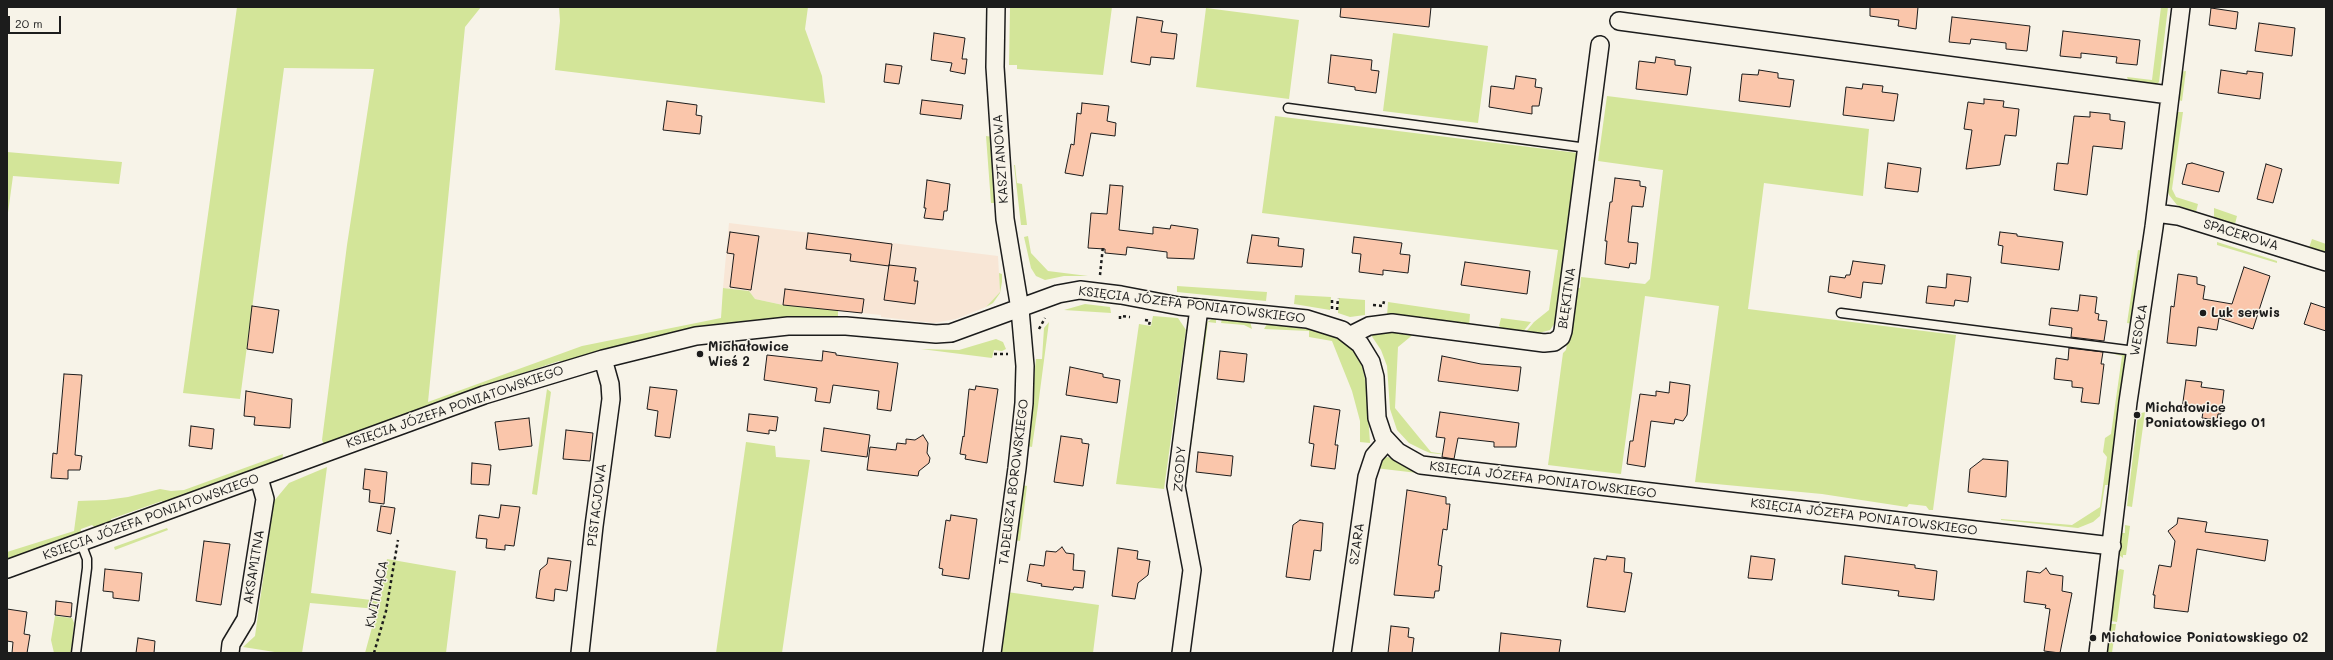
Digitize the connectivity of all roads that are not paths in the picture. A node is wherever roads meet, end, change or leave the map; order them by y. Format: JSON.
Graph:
{"nodes":[{"id":1,"x":996,"y":7,"type":"edge"},
{"id":2,"x":2181,"y":7,"type":"edge"},
{"id":3,"x":1620,"y":21,"type":"dead end"},
{"id":4,"x":1600,"y":44,"type":"dead end"},
{"id":5,"x":2169,"y":95,"type":"junction"},
{"id":6,"x":1288,"y":108,"type":"dead end"},
{"id":7,"x":1587,"y":148,"type":"junction"},
{"id":8,"x":2156,"y":213,"type":"junction"},
{"id":9,"x":2326,"y":262,"type":"edge"},
{"id":10,"x":1199,"y":308,"type":"junction"},
{"id":11,"x":1020,"y":309,"type":"junction"},
{"id":12,"x":1841,"y":313,"type":"dead end"},
{"id":13,"x":1351,"y":335,"type":"junction"},
{"id":14,"x":2135,"y":351,"type":"junction"},
{"id":15,"x":603,"y":359,"type":"junction"},
{"id":16,"x":1387,"y":441,"type":"junction"},
{"id":17,"x":259,"y":478,"type":"junction"},
{"id":18,"x":81,"y":543,"type":"junction"},
{"id":19,"x":2112,"y":546,"type":"junction"},
{"id":20,"x":7,"y":569,"type":"edge"},
{"id":21,"x":76,"y":653,"type":"edge"},
{"id":22,"x":230,"y":653,"type":"edge"},
{"id":23,"x":580,"y":653,"type":"edge"},
{"id":24,"x":992,"y":653,"type":"edge"},
{"id":25,"x":1181,"y":653,"type":"edge"},
{"id":26,"x":1342,"y":653,"type":"edge"},
{"id":27,"x":2098,"y":653,"type":"edge"}],
"edges":[{"from":1,"to":11,"type":"street","name":"KASZTANOWA"},
{"from":2,"to":5,"type":"street","name":"WESOŁA"},
{"from":3,"to":5,"type":"street"},
{"from":4,"to":7,"type":"street","name":"BŁĘKITNA"},
{"from":5,"to":8,"type":"street","name":"WESOŁA"},
{"from":6,"to":7,"type":"lane"},
{"from":7,"to":13,"type":"street","name":"BŁĘKITNA"},
{"from":8,"to":9,"type":"street","name":"SPACEROWA"},
{"from":8,"to":14,"type":"street","name":"WESOŁA"},
{"from":10,"to":11,"type":"street","name":"KSIĘCIA JÓZEFA PONIATOWSKIEGO"},
{"from":10,"to":13,"type":"street","name":"KSIĘCIA JÓZEFA PONIATOWSKIEGO"},
{"from":10,"to":25,"type":"street","name":"ZGODY"},
{"from":11,"to":15,"type":"street","name":"KSIĘCIA JÓZEFA PONIATOWSKIEGO"},
{"from":11,"to":24,"type":"street","name":"TADEUSZA BOROWSKIEGO"},
{"from":12,"to":14,"type":"lane"},
{"from":13,"to":16,"type":"street","name":"KSIĘCIA JÓZEFA PONIATOWSKIEGO"},
{"from":14,"to":19,"type":"street","name":"WESOŁA"},
{"from":15,"to":17,"type":"street","name":"KSIĘCIA JÓZEFA PONIATOWSKIEGO"},
{"from":15,"to":23,"type":"street","name":"PISTACJOWA"},
{"from":16,"to":19,"type":"street","name":"KSIĘCIA JÓZEFA PONIATOWSKIEGO"},
{"from":16,"to":26,"type":"street","name":"SZARA"},
{"from":17,"to":18,"type":"street","name":"KSIĘCIA JÓZEFA PONIATOWSKIEGO"},
{"from":17,"to":22,"type":"street","name":"AKSAMITNA"},
{"from":18,"to":20,"type":"street","name":"KSIĘCIA JÓZEFA PONIATOWSKIEGO"},
{"from":18,"to":21,"type":"lane"},
{"from":19,"to":27,"type":"street","name":"WESOŁA"}]}
